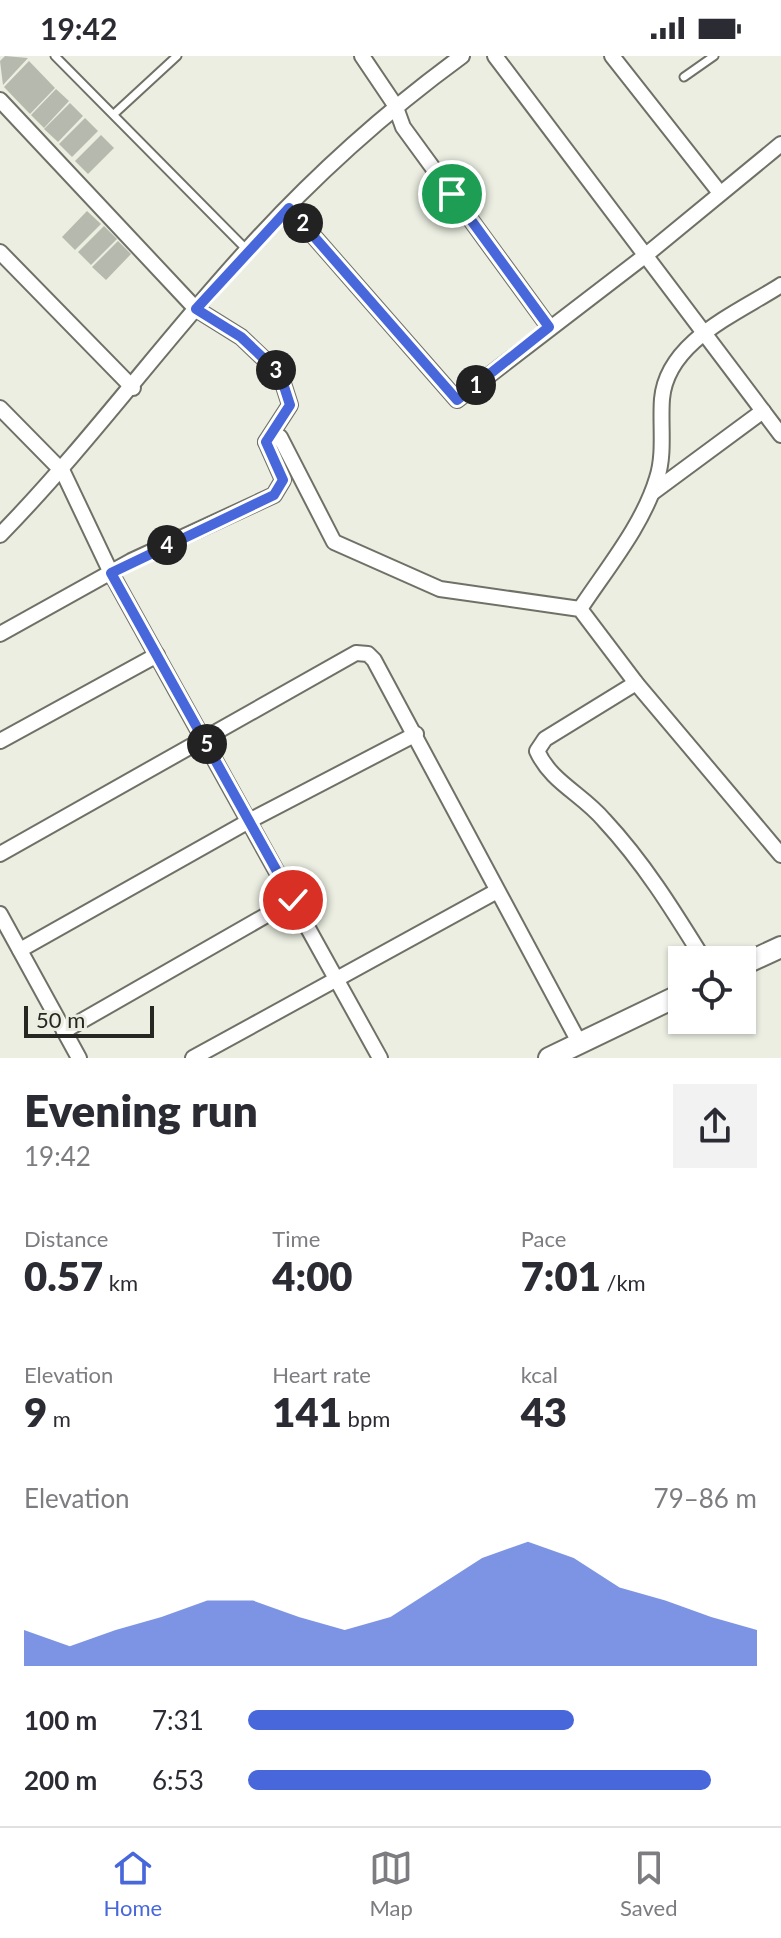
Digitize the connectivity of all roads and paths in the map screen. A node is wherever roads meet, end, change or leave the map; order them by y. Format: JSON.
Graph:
{"nodes":[{"id":1,"x":55,"y":56,"type":"edge"},
{"id":2,"x":177,"y":56,"type":"edge"},
{"id":3,"x":362,"y":56,"type":"edge"},
{"id":4,"x":462,"y":56,"type":"edge"},
{"id":5,"x":495,"y":56,"type":"edge"},
{"id":6,"x":612,"y":56,"type":"edge"},
{"id":7,"x":714,"y":56,"type":"edge"},
{"id":8,"x":684,"y":77,"type":"dead end"},
{"id":9,"x":0,"y":100,"type":"edge"},
{"id":10,"x":395,"y":105,"type":"junction"},
{"id":11,"x":114,"y":114,"type":"junction"},
{"id":12,"x":781,"y":144,"type":"edge"},
{"id":13,"x":720,"y":193,"type":"junction"},
{"id":14,"x":289,"y":208,"type":"junction"},
{"id":15,"x":247,"y":250,"type":"junction"},
{"id":16,"x":0,"y":252,"type":"edge"},
{"id":17,"x":646,"y":255,"type":"junction"},
{"id":18,"x":781,"y":285,"type":"edge"},
{"id":19,"x":196,"y":309,"type":"junction"},
{"id":20,"x":549,"y":327,"type":"junction"},
{"id":21,"x":705,"y":334,"type":"junction"},
{"id":22,"x":133,"y":388,"type":"junction"},
{"id":23,"x":0,"y":408,"type":"edge"},
{"id":24,"x":763,"y":411,"type":"junction"},
{"id":25,"x":781,"y":435,"type":"edge"},
{"id":26,"x":266,"y":442,"type":"junction"},
{"id":27,"x":63,"y":472,"type":"junction"},
{"id":28,"x":652,"y":493,"type":"junction"},
{"id":29,"x":0,"y":535,"type":"edge"},
{"id":30,"x":111,"y":573,"type":"junction"},
{"id":31,"x":580,"y":609,"type":"junction"},
{"id":32,"x":0,"y":634,"type":"edge"},
{"id":33,"x":157,"y":655,"type":"junction"},
{"id":34,"x":636,"y":683,"type":"junction"},
{"id":35,"x":416,"y":734,"type":"junction"},
{"id":36,"x":0,"y":741,"type":"edge"},
{"id":37,"x":205,"y":741,"type":"junction"},
{"id":38,"x":249,"y":821,"type":"junction"},
{"id":39,"x":0,"y":854,"type":"edge"},
{"id":40,"x":781,"y":855,"type":"edge"},
{"id":41,"x":497,"y":891,"type":"junction"},
{"id":42,"x":293,"y":900,"type":"junction"},
{"id":43,"x":0,"y":914,"type":"edge"},
{"id":44,"x":696,"y":946,"type":"edge"},
{"id":45,"x":781,"y":947,"type":"edge"},
{"id":46,"x":20,"y":950,"type":"junction"},
{"id":47,"x":756,"y":959,"type":"edge"},
{"id":48,"x":338,"y":979,"type":"junction"},
{"id":49,"x":668,"y":1001,"type":"edge"},
{"id":50,"x":64,"y":1031,"type":"junction"},
{"id":51,"x":580,"y":1044,"type":"junction"},
{"id":52,"x":79,"y":1058,"type":"edge"},
{"id":53,"x":193,"y":1058,"type":"edge"},
{"id":54,"x":380,"y":1058,"type":"edge"},
{"id":55,"x":549,"y":1058,"type":"edge"}],
"edges":[{"from":1,"to":11,"type":"lane"},
{"from":2,"to":11,"type":"lane"},
{"from":3,"to":10,"type":"street"},
{"from":4,"to":10,"type":"street"},
{"from":5,"to":17,"type":"street"},
{"from":6,"to":13,"type":"street"},
{"from":7,"to":8,"type":"lane"},
{"from":9,"to":19,"type":"street"},
{"from":10,"to":14,"type":"street"},
{"from":10,"to":20,"type":"street"},
{"from":11,"to":15,"type":"lane"},
{"from":12,"to":13,"type":"street"},
{"from":13,"to":17,"type":"street"},
{"from":14,"to":15,"type":"street"},
{"from":14,"to":20,"type":"street"},
{"from":15,"to":19,"type":"street"},
{"from":16,"to":22,"type":"street"},
{"from":17,"to":20,"type":"street"},
{"from":17,"to":21,"type":"street"},
{"from":18,"to":21,"type":"street"},
{"from":19,"to":22,"type":"street"},
{"from":19,"to":26,"type":"street"},
{"from":21,"to":24,"type":"street"},
{"from":21,"to":28,"type":"street"},
{"from":22,"to":27,"type":"street"},
{"from":23,"to":27,"type":"street"},
{"from":24,"to":25,"type":"street"},
{"from":24,"to":28,"type":"street"},
{"from":26,"to":30,"type":"street"},
{"from":26,"to":31,"type":"street"},
{"from":27,"to":29,"type":"street"},
{"from":27,"to":30,"type":"street"},
{"from":28,"to":31,"type":"street"},
{"from":30,"to":32,"type":"street"},
{"from":30,"to":33,"type":"street"},
{"from":31,"to":34,"type":"street"},
{"from":33,"to":36,"type":"street"},
{"from":33,"to":37,"type":"street"},
{"from":34,"to":40,"type":"street"},
{"from":34,"to":44,"type":"street"},
{"from":35,"to":37,"type":"street"},
{"from":35,"to":38,"type":"street"},
{"from":35,"to":41,"type":"street"},
{"from":37,"to":38,"type":"street"},
{"from":37,"to":39,"type":"street"},
{"from":38,"to":42,"type":"street"},
{"from":38,"to":46,"type":"street"},
{"from":41,"to":48,"type":"street"},
{"from":41,"to":51,"type":"street"},
{"from":42,"to":48,"type":"street"},
{"from":42,"to":50,"type":"street"},
{"from":43,"to":46,"type":"street"},
{"from":45,"to":47,"type":"main road"},
{"from":46,"to":50,"type":"street"},
{"from":48,"to":53,"type":"street"},
{"from":48,"to":54,"type":"street"},
{"from":49,"to":51,"type":"main road"},
{"from":50,"to":52,"type":"street"},
{"from":51,"to":55,"type":"main road"}]}
